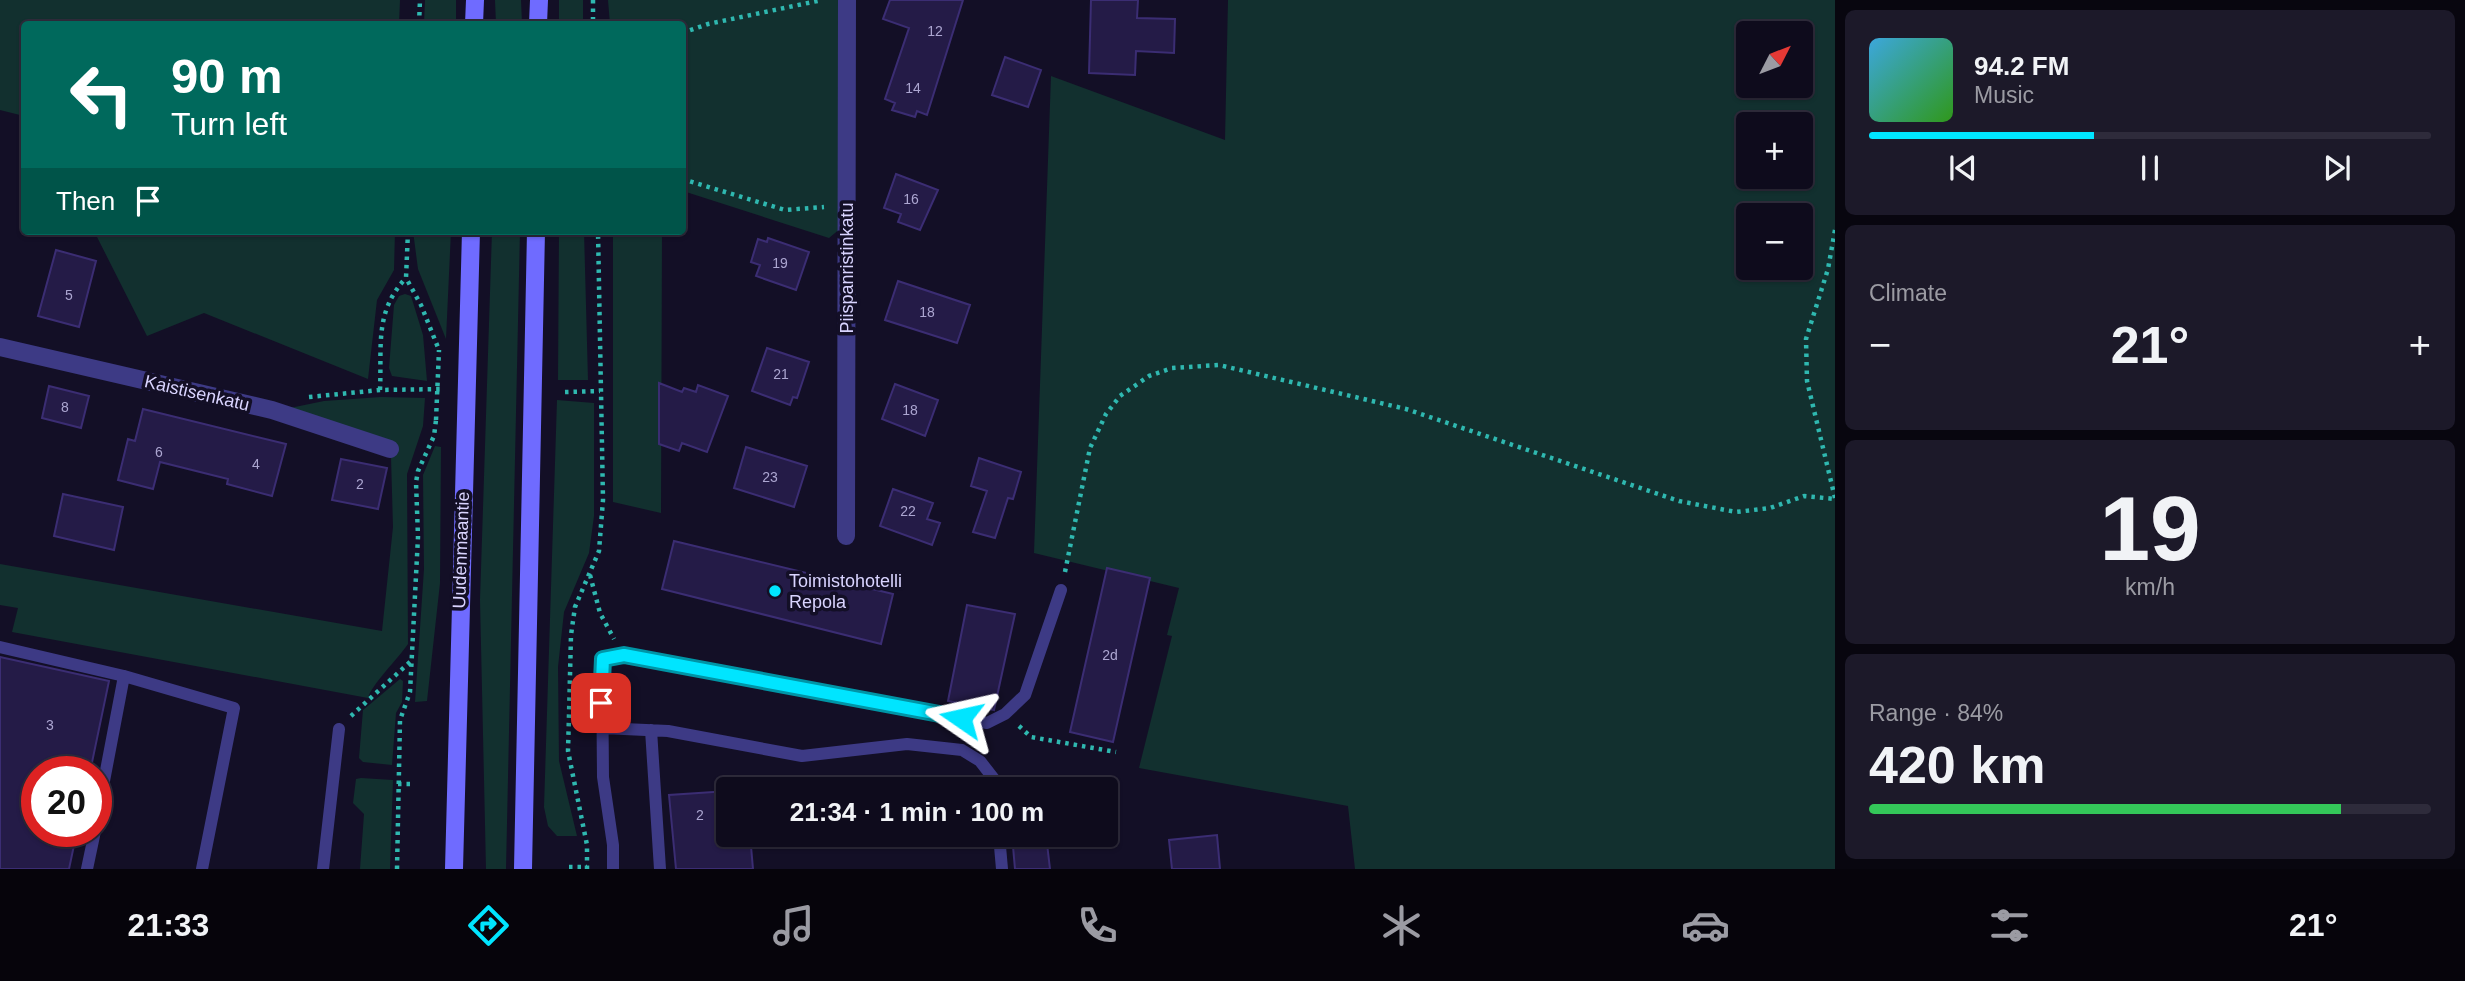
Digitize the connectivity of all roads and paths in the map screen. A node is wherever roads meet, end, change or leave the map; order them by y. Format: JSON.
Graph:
{"nodes":[{"id":1,"x":420,"y":0,"type":"edge"},
{"id":2,"x":475,"y":0,"type":"edge"},
{"id":3,"x":539,"y":0,"type":"edge"},
{"id":4,"x":593,"y":0,"type":"edge"},
{"id":5,"x":822,"y":0,"type":"edge"},
{"id":6,"x":847,"y":0,"type":"edge"},
{"id":7,"x":419,"y":21,"type":"edge"},
{"id":8,"x":474,"y":21,"type":"edge"},
{"id":9,"x":538,"y":21,"type":"edge"},
{"id":10,"x":593,"y":21,"type":"edge"},
{"id":11,"x":686,"y":32,"type":"edge"},
{"id":12,"x":686,"y":180,"type":"edge"},
{"id":13,"x":847,"y":203,"type":"junction"},
{"id":14,"x":1835,"y":230,"type":"edge"},
{"id":15,"x":408,"y":235,"type":"edge"},
{"id":16,"x":471,"y":235,"type":"edge"},
{"id":17,"x":536,"y":235,"type":"edge"},
{"id":18,"x":598,"y":235,"type":"edge"},
{"id":19,"x":406,"y":278,"type":"junction"},
{"id":20,"x":0,"y":347,"type":"edge"},
{"id":21,"x":443,"y":389,"type":"dead end"},
{"id":22,"x":380,"y":390,"type":"junction"},
{"id":23,"x":600,"y":391,"type":"junction"},
{"id":24,"x":565,"y":392,"type":"dead end"},
{"id":25,"x":272,"y":411,"type":"junction"},
{"id":26,"x":390,"y":449,"type":"dead end"},
{"id":27,"x":1835,"y":499,"type":"edge"},
{"id":28,"x":603,"y":500,"type":"dead end"},
{"id":29,"x":846,"y":536,"type":"dead end"},
{"id":30,"x":590,"y":574,"type":"dead end"},
{"id":31,"x":1061,"y":590,"type":"joint"},
{"id":32,"x":0,"y":647,"type":"edge"},
{"id":33,"x":624,"y":655,"type":"junction"},
{"id":34,"x":411,"y":661,"type":"junction"},
{"id":35,"x":124,"y":676,"type":"junction"},
{"id":36,"x":1005,"y":714,"type":"junction"},
{"id":37,"x":602,"y":728,"type":"junction"},
{"id":38,"x":339,"y":729,"type":"joint"},
{"id":39,"x":651,"y":730,"type":"junction"},
{"id":40,"x":1116,"y":752,"type":"dead end"},
{"id":41,"x":109,"y":756,"type":"edge"},
{"id":42,"x":992,"y":777,"type":"edge"},
{"id":43,"x":398,"y":784,"type":"junction"},
{"id":44,"x":411,"y":784,"type":"dead end"},
{"id":45,"x":92,"y":847,"type":"edge"},
{"id":46,"x":1000,"y":847,"type":"edge"},
{"id":47,"x":569,"y":867,"type":"dead end"},
{"id":48,"x":587,"y":867,"type":"dead end"},
{"id":49,"x":88,"y":869,"type":"edge"},
{"id":50,"x":202,"y":869,"type":"edge"},
{"id":51,"x":323,"y":869,"type":"edge"},
{"id":52,"x":397,"y":869,"type":"edge"},
{"id":53,"x":454,"y":869,"type":"edge"},
{"id":54,"x":523,"y":869,"type":"edge"},
{"id":55,"x":613,"y":869,"type":"edge"},
{"id":56,"x":660,"y":869,"type":"edge"},
{"id":57,"x":1002,"y":869,"type":"edge"}],
"edges":[{"from":1,"to":7,"type":"path"},
{"from":2,"to":8,"type":"main road"},
{"from":3,"to":9,"type":"main road"},
{"from":4,"to":10,"type":"path"},
{"from":5,"to":11,"type":"path"},
{"from":6,"to":13,"type":"street","name":"Piispanristinkatu"},
{"from":12,"to":13,"type":"path"},
{"from":13,"to":29,"type":"street","name":"Piispanristinkatu"},
{"from":14,"to":27,"type":"path"},
{"from":15,"to":19,"type":"path"},
{"from":16,"to":53,"type":"main road","name":"Uudenmaantie"},
{"from":17,"to":54,"type":"main road"},
{"from":18,"to":23,"type":"path"},
{"from":19,"to":22,"type":"path"},
{"from":19,"to":34,"type":"path","bridge":true},
{"from":20,"to":25,"type":"street","name":"Kaistisenkatu"},
{"from":21,"to":22,"type":"path"},
{"from":22,"to":25,"type":"path"},
{"from":23,"to":24,"type":"path"},
{"from":23,"to":28,"type":"path"},
{"from":25,"to":26,"type":"street","name":"Kaistisenkatu"},
{"from":27,"to":31,"type":"path"},
{"from":30,"to":33,"type":"path"},
{"from":31,"to":36,"type":"lane"},
{"from":32,"to":35,"type":"lane"},
{"from":33,"to":36,"type":"lane"},
{"from":33,"to":37,"type":"lane"},
{"from":34,"to":38,"type":"path"},
{"from":34,"to":43,"type":"path"},
{"from":35,"to":41,"type":"lane"},
{"from":35,"to":50,"type":"lane"},
{"from":36,"to":40,"type":"path"},
{"from":37,"to":39,"type":"lane"},
{"from":37,"to":55,"type":"lane"},
{"from":38,"to":51,"type":"lane"},
{"from":39,"to":42,"type":"lane"},
{"from":39,"to":56,"type":"lane"},
{"from":43,"to":44,"type":"path"},
{"from":43,"to":52,"type":"path"},
{"from":45,"to":49,"type":"lane"},
{"from":46,"to":57,"type":"lane"},
{"from":47,"to":48,"type":"path"}]}
